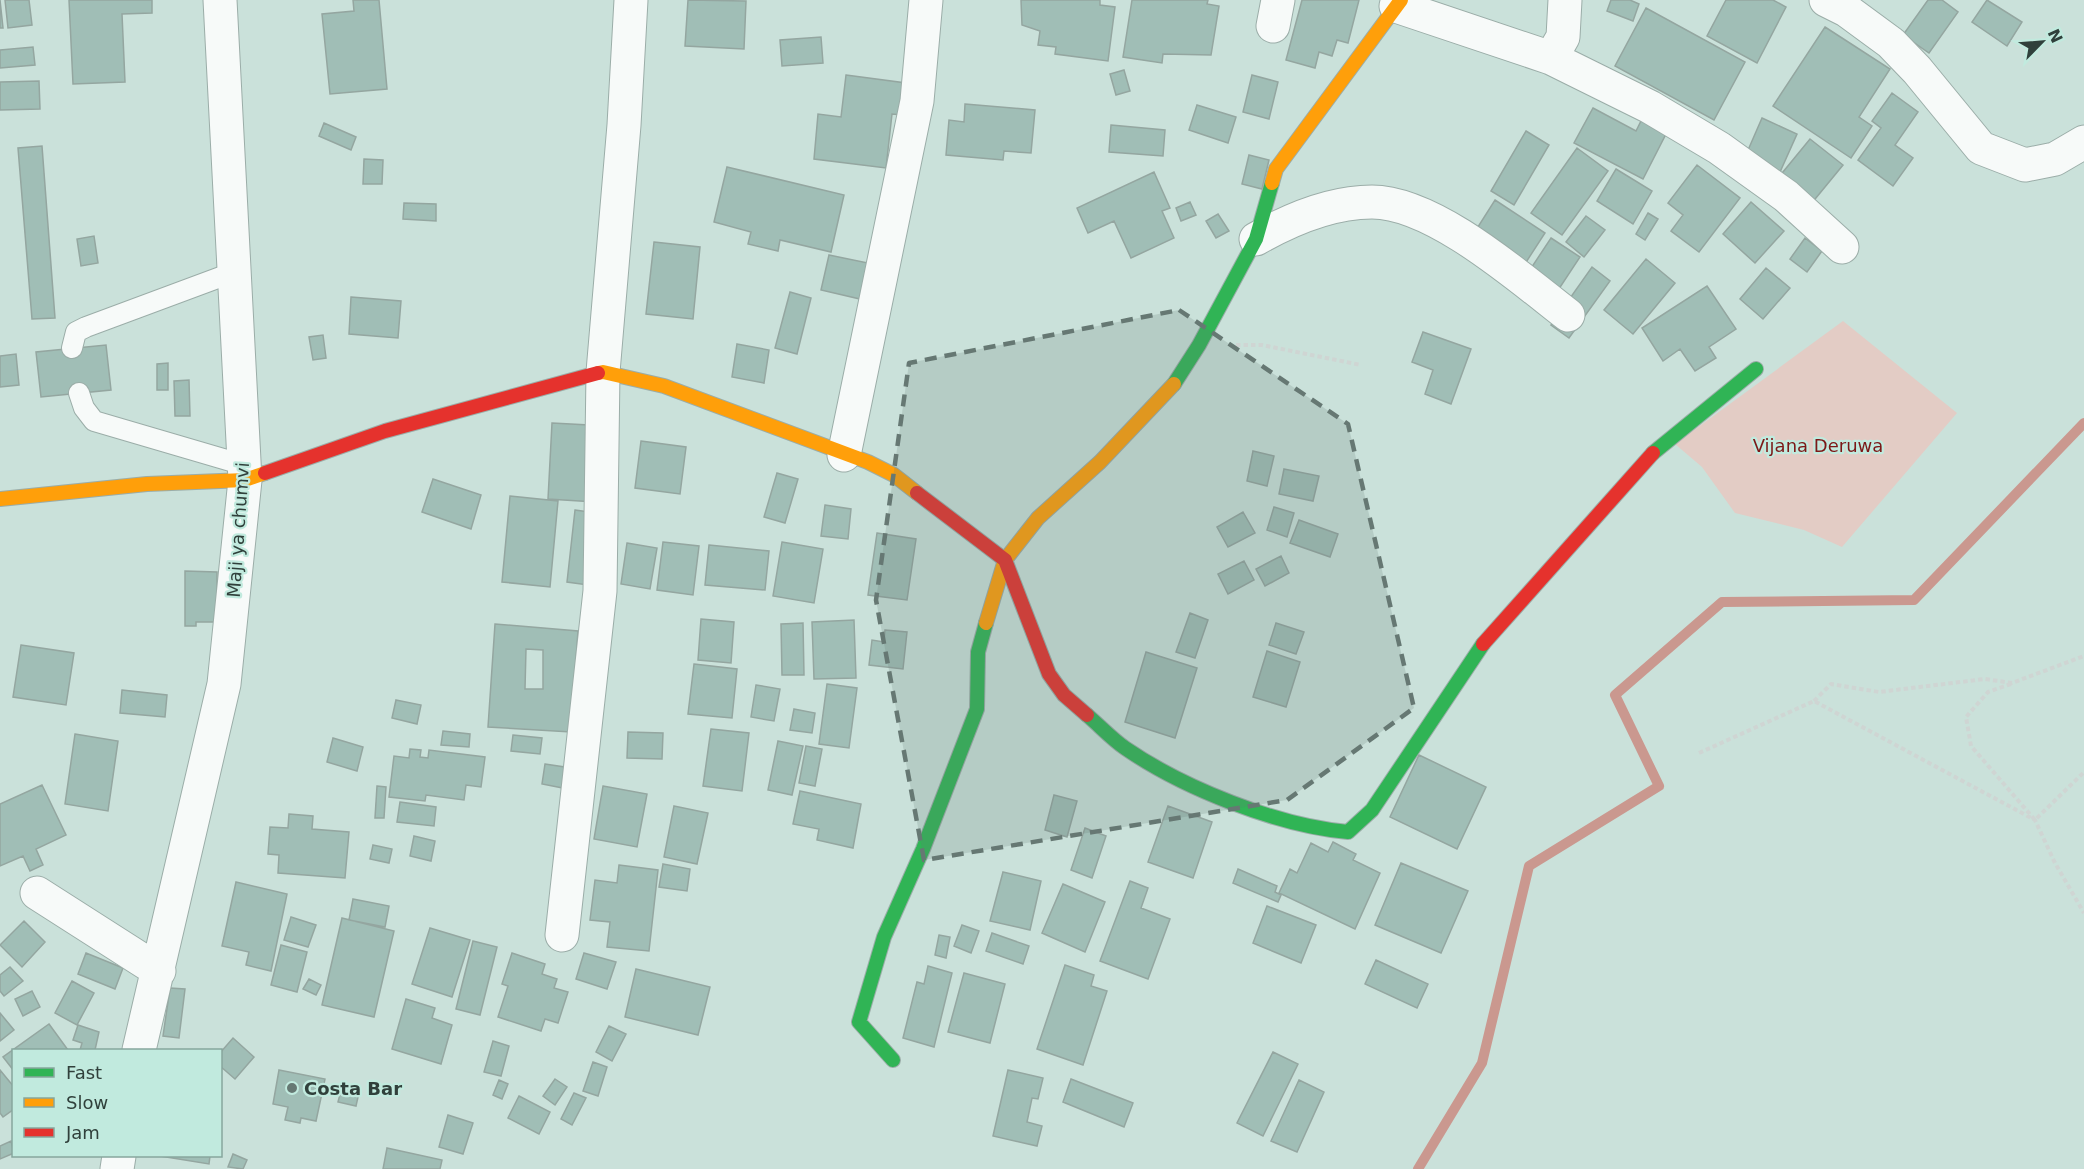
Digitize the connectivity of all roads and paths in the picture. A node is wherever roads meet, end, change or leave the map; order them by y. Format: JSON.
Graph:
{"nodes":[{"id":1,"x":220,"y":0,"type":"edge"},
{"id":2,"x":631,"y":0,"type":"edge"},
{"id":3,"x":926,"y":0,"type":"edge"},
{"id":4,"x":1565,"y":0,"type":"edge"},
{"id":5,"x":1826,"y":0,"type":"edge"},
{"id":6,"x":1399,"y":3,"type":"edge"},
{"id":7,"x":1551,"y":58,"type":"junction"},
{"id":8,"x":2084,"y":142,"type":"edge"},
{"id":9,"x":1256,"y":238,"type":"junction"},
{"id":10,"x":1842,"y":247,"type":"dead end"},
{"id":11,"x":234,"y":272,"type":"junction"},
{"id":12,"x":1568,"y":315,"type":"dead end"},
{"id":13,"x":1199,"y":345,"type":"junction"},
{"id":14,"x":72,"y":348,"type":"dead end"},
{"id":15,"x":1361,"y":365,"type":"dead end"},
{"id":16,"x":1756,"y":369,"type":"dead end"},
{"id":17,"x":603,"y":372,"type":"junction"},
{"id":18,"x":79,"y":393,"type":"dead end"},
{"id":19,"x":844,"y":455,"type":"junction"},
{"id":20,"x":244,"y":472,"type":"junction"},
{"id":21,"x":0,"y":499,"type":"edge"},
{"id":22,"x":1005,"y":560,"type":"junction"},
{"id":23,"x":2084,"y":656,"type":"edge"},
{"id":24,"x":2012,"y":683,"type":"junction"},
{"id":25,"x":1814,"y":701,"type":"junction"},
{"id":26,"x":1699,"y":753,"type":"dead end"},
{"id":27,"x":2084,"y":772,"type":"edge"},
{"id":28,"x":2035,"y":820,"type":"junction"},
{"id":29,"x":37,"y":893,"type":"dead end"},
{"id":30,"x":2084,"y":913,"type":"edge"},
{"id":31,"x":562,"y":935,"type":"dead end"},
{"id":32,"x":159,"y":971,"type":"junction"},
{"id":33,"x":139,"y":1049,"type":"edge"},
{"id":34,"x":892,"y":1060,"type":"dead end"}],
"edges":[{"from":1,"to":11,"type":"street","name":"Maji ya chumvi"},
{"from":2,"to":17,"type":"street"},
{"from":3,"to":19,"type":"street"},
{"from":4,"to":7,"type":"street"},
{"from":5,"to":8,"type":"street"},
{"from":6,"to":7,"type":"street"},
{"from":6,"to":9,"type":"street"},
{"from":7,"to":10,"type":"street"},
{"from":9,"to":12,"type":"street"},
{"from":9,"to":13,"type":"street"},
{"from":11,"to":14,"type":"lane"},
{"from":11,"to":20,"type":"street","name":"Maji ya chumvi"},
{"from":13,"to":15,"type":"path"},
{"from":13,"to":22,"type":"street"},
{"from":16,"to":22,"type":"street"},
{"from":17,"to":19,"type":"street"},
{"from":17,"to":20,"type":"street"},
{"from":17,"to":31,"type":"street"},
{"from":18,"to":20,"type":"lane"},
{"from":19,"to":22,"type":"street"},
{"from":20,"to":21,"type":"street"},
{"from":20,"to":32,"type":"street","name":"Maji ya chumvi"},
{"from":22,"to":34,"type":"street"},
{"from":23,"to":24,"type":"path"},
{"from":24,"to":25,"type":"path"},
{"from":24,"to":28,"type":"path"},
{"from":25,"to":26,"type":"path"},
{"from":25,"to":28,"type":"path"},
{"from":27,"to":28,"type":"path"},
{"from":28,"to":30,"type":"path"},
{"from":29,"to":32,"type":"street"},
{"from":32,"to":33,"type":"street","name":"Maji ya chumvi"}]}
